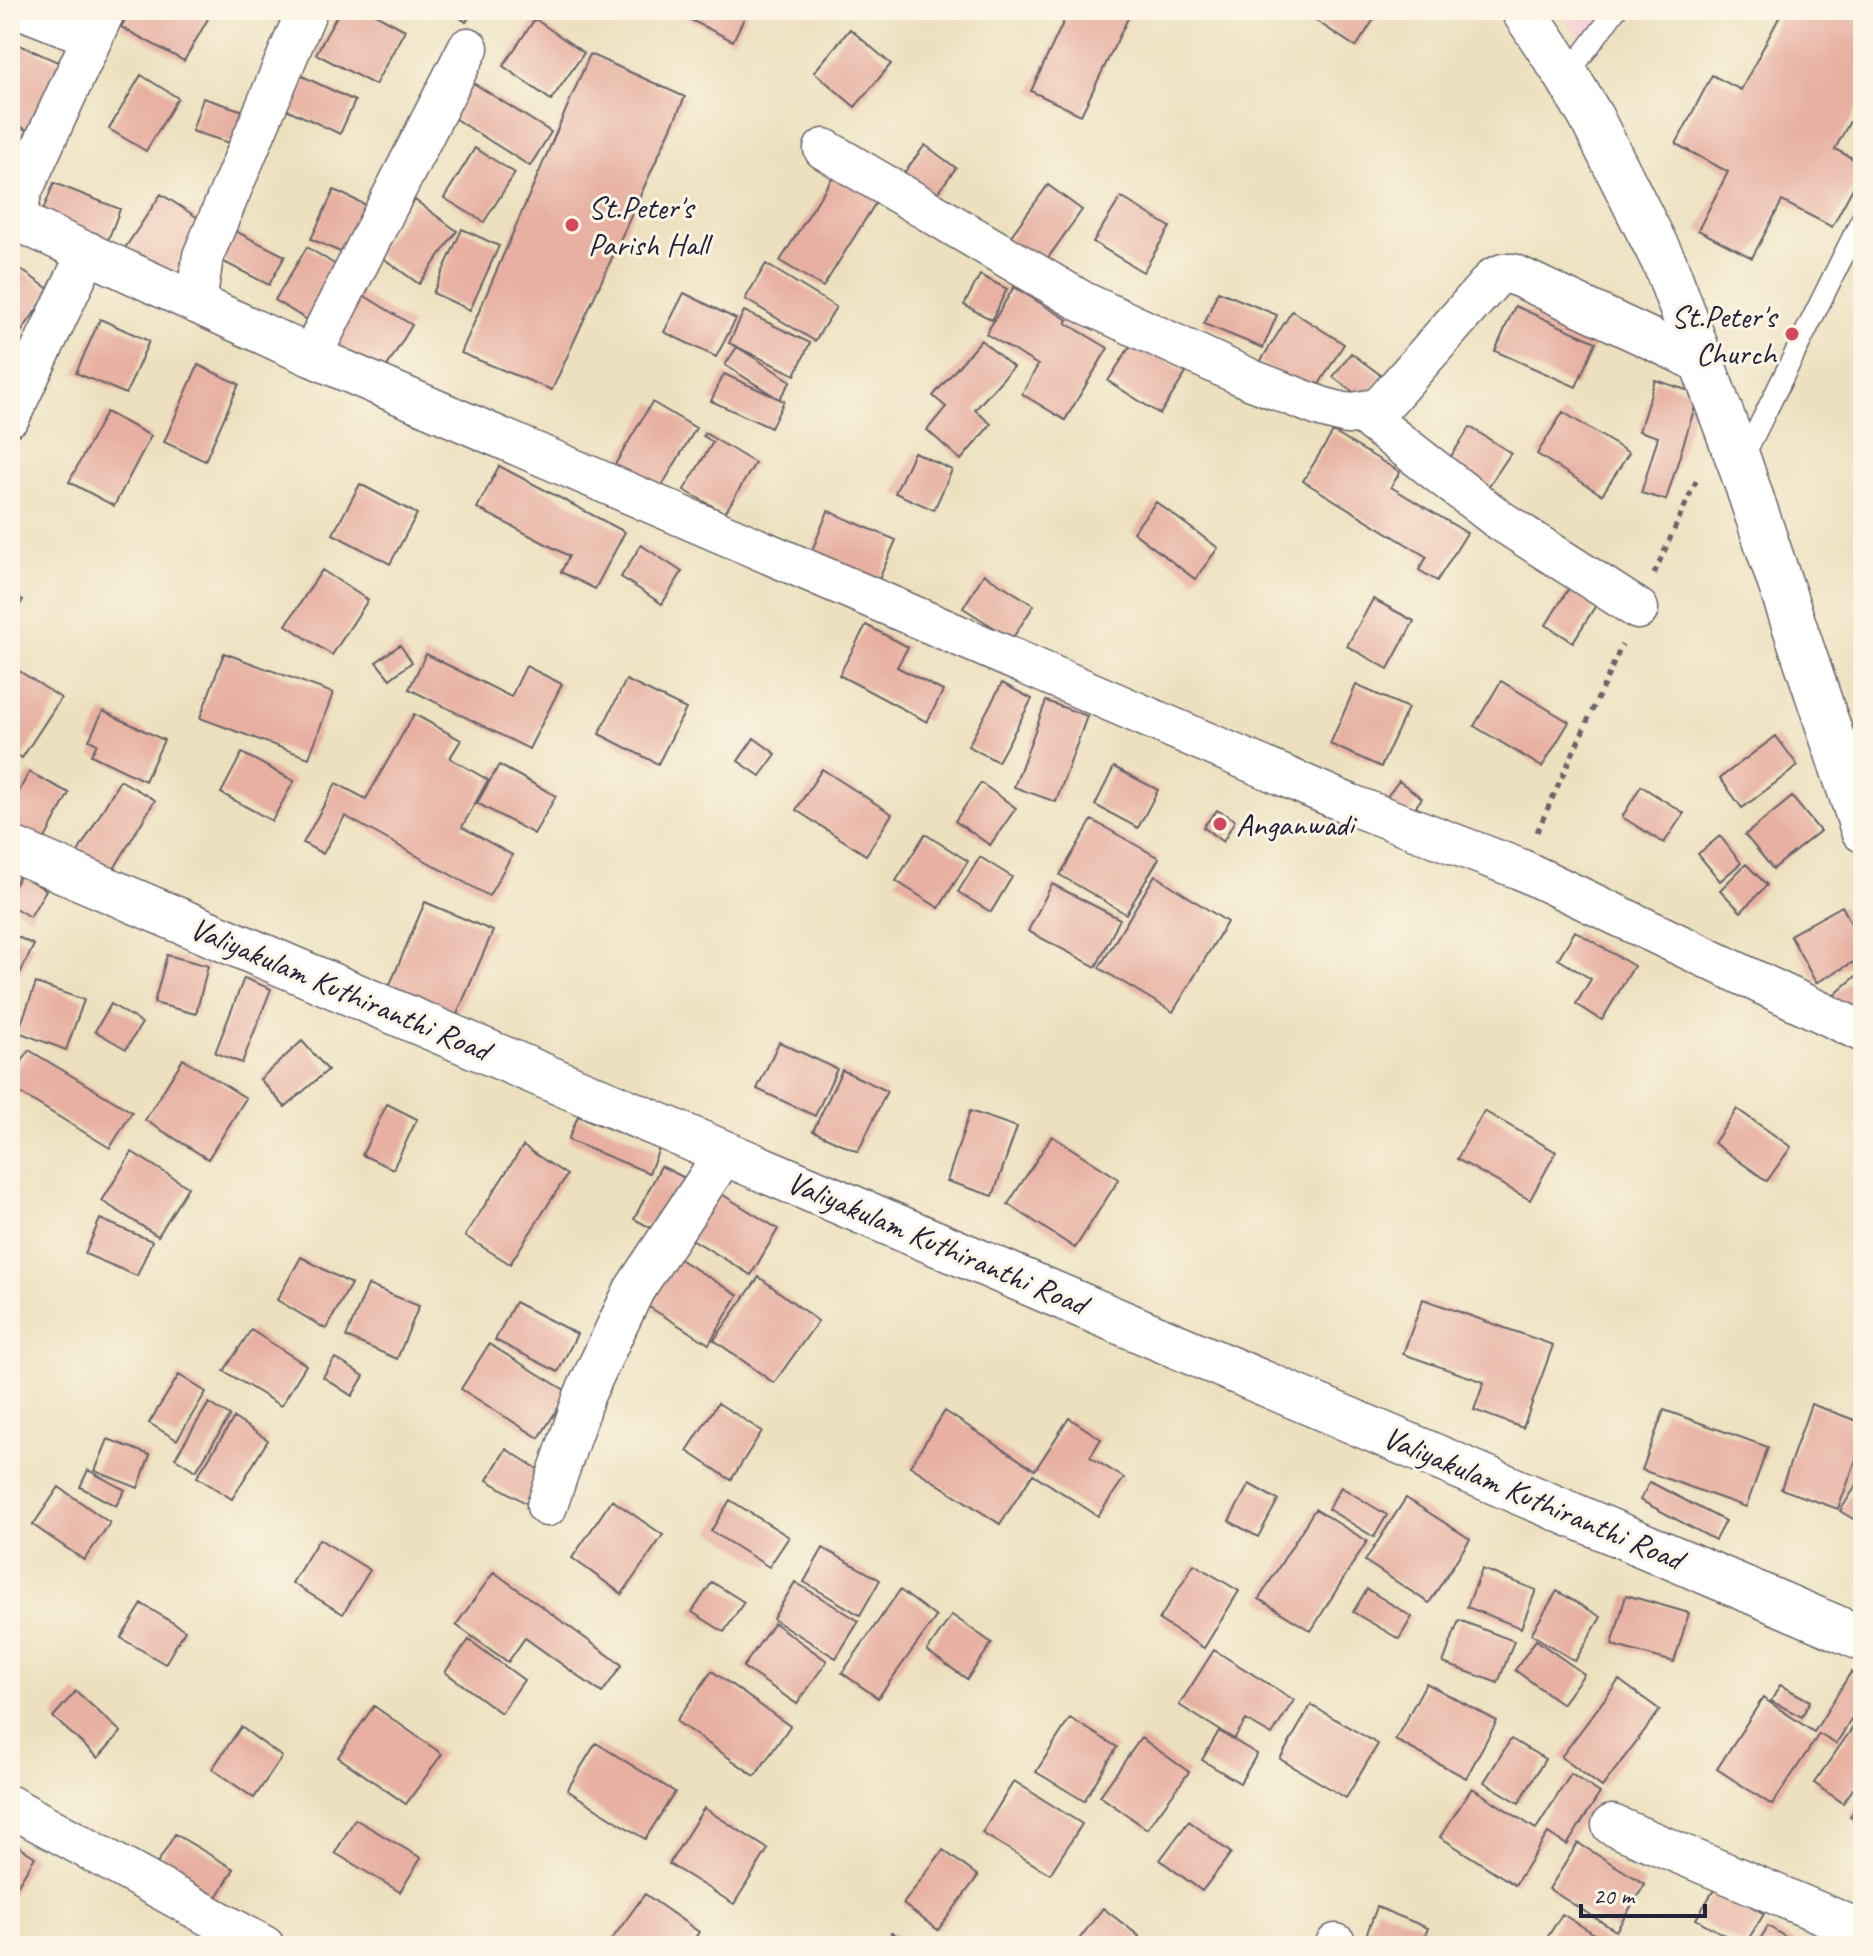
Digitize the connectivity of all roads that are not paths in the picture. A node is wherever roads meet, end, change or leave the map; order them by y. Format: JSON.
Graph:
{"nodes":[{"id":1,"x":24,"y":10,"type":"edge"},
{"id":2,"x":307,"y":10,"type":"edge"},
{"id":3,"x":1523,"y":10,"type":"edge"},
{"id":4,"x":1616,"y":10,"type":"edge"},
{"id":5,"x":99,"y":24,"type":"edge"},
{"id":6,"x":468,"y":48,"type":"dead end"},
{"id":7,"x":1567,"y":76,"type":"junction"},
{"id":8,"x":824,"y":149,"type":"dead end"},
{"id":9,"x":1863,"y":216,"type":"edge"},
{"id":10,"x":14,"y":220,"type":"edge"},
{"id":11,"x":88,"y":252,"type":"junction"},
{"id":12,"x":196,"y":303,"type":"junction"},
{"id":13,"x":311,"y":356,"type":"junction"},
{"id":14,"x":1702,"y":363,"type":"junction"},
{"id":15,"x":1361,"y":413,"type":"junction"},
{"id":16,"x":10,"y":416,"type":"edge"},
{"id":17,"x":1740,"y":464,"type":"junction"},
{"id":18,"x":1638,"y":609,"type":"dead end"},
{"id":19,"x":1863,"y":830,"type":"edge"},
{"id":20,"x":10,"y":848,"type":"edge"},
{"id":21,"x":1863,"y":1032,"type":"edge"},
{"id":22,"x":725,"y":1153,"type":"junction"},
{"id":23,"x":547,"y":1506,"type":"dead end"},
{"id":24,"x":1863,"y":1639,"type":"edge"},
{"id":25,"x":10,"y":1806,"type":"edge"},
{"id":26,"x":1612,"y":1825,"type":"dead end"},
{"id":27,"x":1863,"y":1931,"type":"edge"},
{"id":28,"x":264,"y":1946,"type":"edge"}],
"edges":[{"from":1,"to":5,"type":"street"},
{"from":2,"to":12,"type":"street"},
{"from":3,"to":7,"type":"street"},
{"from":4,"to":7,"type":"lane"},
{"from":5,"to":10,"type":"street"},
{"from":6,"to":13,"type":"street"},
{"from":7,"to":14,"type":"street"},
{"from":8,"to":15,"type":"street"},
{"from":9,"to":17,"type":"lane"},
{"from":10,"to":11,"type":"street"},
{"from":11,"to":12,"type":"street"},
{"from":11,"to":16,"type":"street"},
{"from":12,"to":13,"type":"street"},
{"from":13,"to":21,"type":"street"},
{"from":14,"to":15,"type":"street"},
{"from":14,"to":17,"type":"street"},
{"from":15,"to":18,"type":"street"},
{"from":17,"to":19,"type":"street"},
{"from":20,"to":22,"type":"street","name":"Valiyakulam Kuthiranthi Road"},
{"from":22,"to":23,"type":"street"},
{"from":22,"to":24,"type":"street","name":"Valiyakulam Kuthiranthi Road"},
{"from":25,"to":28,"type":"street"},
{"from":26,"to":27,"type":"street"}]}
